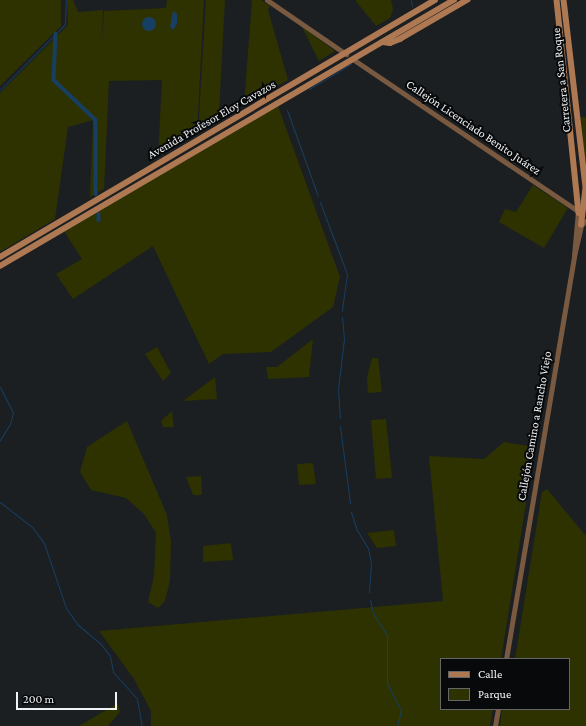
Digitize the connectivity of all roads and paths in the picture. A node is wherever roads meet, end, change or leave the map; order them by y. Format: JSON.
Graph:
{"nodes":[{"id":1,"x":267,"y":0,"type":"edge"},
{"id":2,"x":435,"y":0,"type":"edge"},
{"id":3,"x":454,"y":0,"type":"edge"},
{"id":4,"x":467,"y":0,"type":"edge"},
{"id":5,"x":557,"y":0,"type":"edge"},
{"id":6,"x":564,"y":0,"type":"edge"},
{"id":7,"x":558,"y":8,"type":"junction"},
{"id":8,"x":434,"y":12,"type":"junction"},
{"id":9,"x":565,"y":14,"type":"junction"},
{"id":10,"x":442,"y":15,"type":"junction"},
{"id":11,"x":407,"y":17,"type":"junction"},
{"id":12,"x":396,"y":33,"type":"junction"},
{"id":13,"x":383,"y":42,"type":"junction"},
{"id":14,"x":562,"y":50,"type":"junction"},
{"id":15,"x":346,"y":54,"type":"junction"},
{"id":16,"x":354,"y":60,"type":"junction"},
{"id":17,"x":571,"y":63,"type":"junction"},
{"id":18,"x":566,"y":79,"type":"junction"},
{"id":19,"x":574,"y":146,"type":"junction"},
{"id":20,"x":184,"y":149,"type":"junction"},
{"id":21,"x":168,"y":158,"type":"junction"},
{"id":22,"x":178,"y":161,"type":"junction"},
{"id":23,"x":583,"y":166,"type":"junction"},
{"id":24,"x":162,"y":170,"type":"junction"},
{"id":25,"x":586,"y":186,"type":"edge"},
{"id":26,"x":567,"y":202,"type":"junction"},
{"id":27,"x":583,"y":208,"type":"edge"},
{"id":28,"x":584,"y":223,"type":"edge"},
{"id":29,"x":37,"y":235,"type":"junction"},
{"id":30,"x":18,"y":246,"type":"junction"},
{"id":31,"x":31,"y":247,"type":"junction"},
{"id":32,"x":574,"y":256,"type":"junction"},
{"id":33,"x":0,"y":257,"type":"edge"},
{"id":34,"x":0,"y":266,"type":"edge"},
{"id":35,"x":506,"y":658,"type":"edge"},
{"id":36,"x":498,"y":710,"type":"edge"},
{"id":37,"x":495,"y":726,"type":"edge"}],
"edges":[{"from":1,"to":15,"type":"street"},
{"from":2,"to":11,"type":"main road","name":"Avenida Profesor Eloy Cavazos"},
{"from":3,"to":8,"type":"main road","name":"Avenida Profesor Eloy Cavazos"},
{"from":4,"to":10,"type":"main road"},
{"from":5,"to":7,"type":"main road","name":"Carretera a San Roque"},
{"from":6,"to":9,"type":"main road","name":"Carretera a San Roque"},
{"from":7,"to":9,"type":"main road"},
{"from":7,"to":14,"type":"main road","name":"Carretera a San Roque"},
{"from":8,"to":10,"type":"main road"},
{"from":8,"to":12,"type":"main road","name":"Avenida Profesor Eloy Cavazos"},
{"from":9,"to":17,"type":"main road","name":"Carretera a San Roque"},
{"from":10,"to":13,"type":"main road"},
{"from":11,"to":12,"type":"main road"},
{"from":11,"to":15,"type":"main road","name":"Avenida Profesor Eloy Cavazos"},
{"from":12,"to":13,"type":"main road","name":"Avenida Profesor Eloy Cavazos"},
{"from":13,"to":16,"type":"main road","name":"Avenida Profesor Eloy Cavazos"},
{"from":14,"to":17,"type":"main road"},
{"from":14,"to":18,"type":"main road","name":"Carretera a San Roque"},
{"from":15,"to":20,"type":"main road","name":"Avenida Profesor Eloy Cavazos"},
{"from":16,"to":22,"type":"main road","name":"Avenida Profesor Eloy Cavazos"},
{"from":16,"to":26,"type":"street","name":"Callejón Licenciado Benito Juárez"},
{"from":17,"to":18,"type":"main road"},
{"from":17,"to":23,"type":"main road","name":"Carretera a San Roque"},
{"from":18,"to":19,"type":"main road","name":"Carretera a San Roque"},
{"from":19,"to":23,"type":"main road"},
{"from":19,"to":27,"type":"main road","name":"Carretera a San Roque"},
{"from":20,"to":21,"type":"main road","name":"Avenida Profesor Eloy Cavazos"},
{"from":20,"to":22,"type":"main road"},
{"from":21,"to":24,"type":"main road"},
{"from":21,"to":29,"type":"main road","name":"Avenida Profesor Eloy Cavazos"},
{"from":22,"to":24,"type":"main road","name":"Avenida Profesor Eloy Cavazos"},
{"from":23,"to":25,"type":"main road"},
{"from":24,"to":31,"type":"main road","name":"Avenida Profesor Eloy Cavazos"},
{"from":25,"to":27,"type":"main road"},
{"from":26,"to":27,"type":"street"},
{"from":26,"to":27,"type":"street","name":"Callejón Licenciado Benito Juárez"},
{"from":27,"to":28,"type":"main road"},
{"from":27,"to":32,"type":"street","name":"Carretera a San Roque"},
{"from":28,"to":32,"type":"street","name":"Callejón Camino a Rancho Viejo"},
{"from":29,"to":30,"type":"main road","name":"Avenida Profesor Eloy Cavazos"},
{"from":29,"to":31,"type":"main road"},
{"from":30,"to":31,"type":"main road"},
{"from":30,"to":33,"type":"main road","name":"Avenida Profesor Eloy Cavazos"},
{"from":31,"to":34,"type":"main road","name":"Avenida Profesor Eloy Cavazos"},
{"from":32,"to":35,"type":"street","name":"Callejón Camino a Rancho Viejo"},
{"from":36,"to":37,"type":"street"}]}
